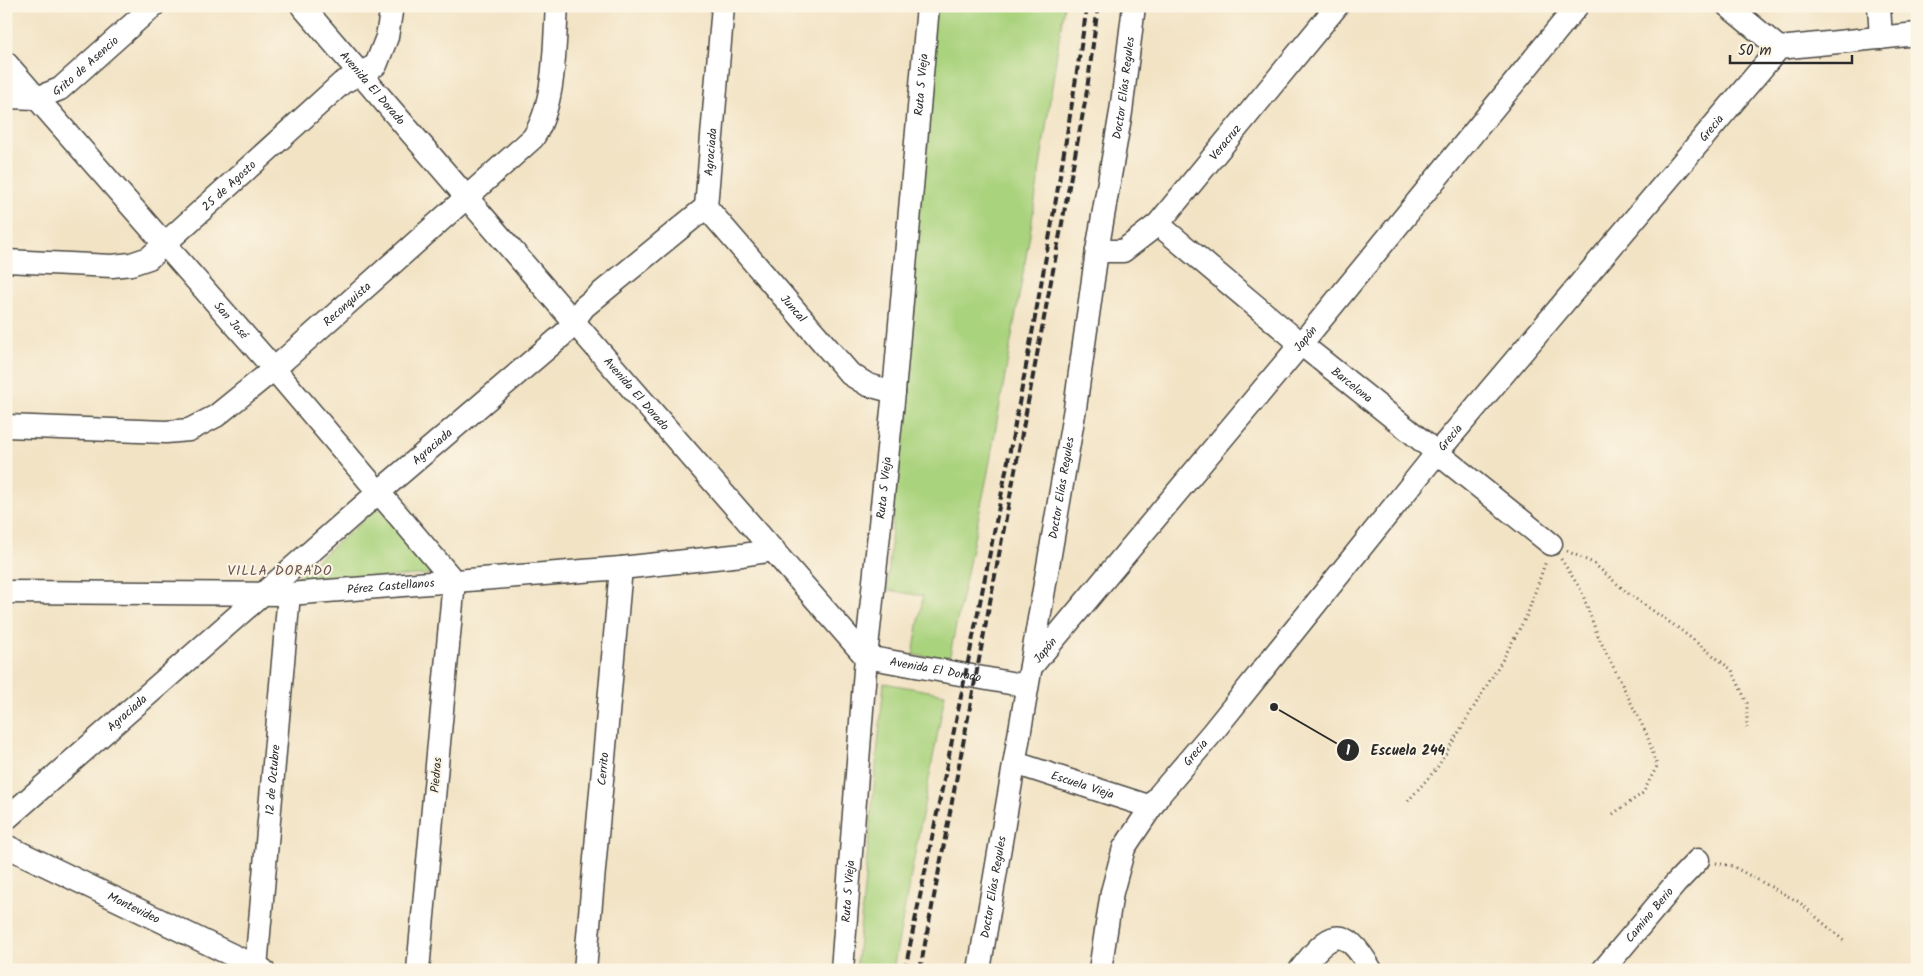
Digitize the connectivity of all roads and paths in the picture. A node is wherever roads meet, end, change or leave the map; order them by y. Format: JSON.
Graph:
{"nodes":[{"id":1,"x":153,"y":6,"type":"edge"},
{"id":2,"x":302,"y":6,"type":"edge"},
{"id":3,"x":392,"y":6,"type":"edge"},
{"id":4,"x":557,"y":6,"type":"edge"},
{"id":5,"x":724,"y":6,"type":"edge"},
{"id":6,"x":928,"y":6,"type":"edge"},
{"id":7,"x":1134,"y":6,"type":"edge"},
{"id":8,"x":1337,"y":6,"type":"edge"},
{"id":9,"x":1577,"y":6,"type":"edge"},
{"id":10,"x":1728,"y":6,"type":"edge"},
{"id":11,"x":1879,"y":6,"type":"edge"},
{"id":12,"x":1917,"y":34,"type":"edge"},
{"id":13,"x":1881,"y":38,"type":"junction"},
{"id":14,"x":1779,"y":48,"type":"junction"},
{"id":15,"x":6,"y":63,"type":"edge"},
{"id":16,"x":361,"y":73,"type":"junction"},
{"id":17,"x":6,"y":96,"type":"edge"},
{"id":18,"x":37,"y":98,"type":"junction"},
{"id":19,"x":467,"y":198,"type":"junction"},
{"id":20,"x":706,"y":207,"type":"junction"},
{"id":21,"x":1158,"y":224,"type":"junction"},
{"id":22,"x":165,"y":244,"type":"junction"},
{"id":23,"x":1097,"y":251,"type":"junction"},
{"id":24,"x":6,"y":261,"type":"edge"},
{"id":25,"x":573,"y":321,"type":"junction"},
{"id":26,"x":1301,"y":344,"type":"junction"},
{"id":27,"x":274,"y":368,"type":"junction"},
{"id":28,"x":894,"y":392,"type":"junction"},
{"id":29,"x":6,"y":426,"type":"edge"},
{"id":30,"x":1436,"y":454,"type":"junction"},
{"id":31,"x":380,"y":491,"type":"junction"},
{"id":32,"x":1551,"y":544,"type":"junction"},
{"id":33,"x":774,"y":550,"type":"junction"},
{"id":34,"x":621,"y":568,"type":"junction"},
{"id":35,"x":454,"y":581,"type":"junction"},
{"id":36,"x":6,"y":592,"type":"edge"},
{"id":37,"x":263,"y":594,"type":"junction"},
{"id":38,"x":289,"y":594,"type":"junction"},
{"id":39,"x":866,"y":657,"type":"junction"},
{"id":40,"x":1029,"y":677,"type":"junction"},
{"id":41,"x":1747,"y":728,"type":"dead end"},
{"id":42,"x":1015,"y":763,"type":"junction"},
{"id":43,"x":1408,"y":801,"type":"dead end"},
{"id":44,"x":1151,"y":807,"type":"junction"},
{"id":45,"x":1610,"y":816,"type":"dead end"},
{"id":46,"x":6,"y":820,"type":"edge"},
{"id":47,"x":6,"y":846,"type":"edge"},
{"id":48,"x":1698,"y":860,"type":"joint"},
{"id":49,"x":1844,"y":941,"type":"dead end"},
{"id":50,"x":259,"y":968,"type":"edge"},
{"id":51,"x":418,"y":970,"type":"edge"},
{"id":52,"x":585,"y":970,"type":"edge"},
{"id":53,"x":842,"y":970,"type":"edge"},
{"id":54,"x":979,"y":970,"type":"edge"},
{"id":55,"x":1100,"y":970,"type":"edge"},
{"id":56,"x":1300,"y":970,"type":"edge"},
{"id":57,"x":1371,"y":970,"type":"edge"},
{"id":58,"x":1603,"y":970,"type":"edge"}],
"edges":[{"from":1,"to":18,"type":"street","name":"Grito de Asencio"},
{"from":2,"to":16,"type":"street","name":"Avenida El Dorado"},
{"from":3,"to":16,"type":"street","name":"25 de Agosto"},
{"from":4,"to":19,"type":"street","name":"Reconquista"},
{"from":5,"to":20,"type":"street","name":"Agraciada"},
{"from":6,"to":28,"type":"street","name":"Ruta 5 Vieja"},
{"from":7,"to":23,"type":"street","name":"Doctor Elías Regules"},
{"from":8,"to":21,"type":"street","name":"Veracruz"},
{"from":9,"to":26,"type":"street","name":"Japón"},
{"from":10,"to":14,"type":"street"},
{"from":11,"to":13,"type":"street"},
{"from":12,"to":13,"type":"street"},
{"from":13,"to":14,"type":"street"},
{"from":14,"to":30,"type":"street","name":"Grecia"},
{"from":15,"to":18,"type":"street","name":"San José"},
{"from":16,"to":19,"type":"street","name":"Avenida El Dorado"},
{"from":16,"to":22,"type":"street","name":"25 de Agosto"},
{"from":17,"to":18,"type":"street","name":"Grito de Asencio"},
{"from":18,"to":22,"type":"street","name":"San José"},
{"from":19,"to":25,"type":"street","name":"Avenida El Dorado"},
{"from":19,"to":27,"type":"street","name":"Reconquista"},
{"from":20,"to":25,"type":"street","name":"Agraciada"},
{"from":20,"to":28,"type":"street","name":"Juncal"},
{"from":21,"to":23,"type":"street","name":"Veracruz"},
{"from":21,"to":26,"type":"street","name":"Barcelona"},
{"from":22,"to":24,"type":"street","name":"25 de Agosto"},
{"from":22,"to":27,"type":"street","name":"San José"},
{"from":23,"to":40,"type":"street","name":"Doctor Elías Regules"},
{"from":25,"to":31,"type":"street","name":"Agraciada"},
{"from":25,"to":33,"type":"street","name":"Avenida El Dorado"},
{"from":26,"to":30,"type":"street","name":"Barcelona"},
{"from":26,"to":40,"type":"street","name":"Japón"},
{"from":27,"to":29,"type":"street","name":"Reconquista"},
{"from":27,"to":31,"type":"street","name":"San José"},
{"from":28,"to":39,"type":"street","name":"Ruta 5 Vieja"},
{"from":30,"to":32,"type":"street","name":"Barcelona"},
{"from":30,"to":44,"type":"street","name":"Grecia"},
{"from":31,"to":35,"type":"street","name":"San José"},
{"from":31,"to":37,"type":"street","name":"Agraciada"},
{"from":32,"to":41,"type":"path"},
{"from":32,"to":43,"type":"path"},
{"from":32,"to":45,"type":"path"},
{"from":33,"to":34,"type":"street","name":"Pérez Castellanos"},
{"from":33,"to":39,"type":"street","name":"Avenida El Dorado"},
{"from":34,"to":35,"type":"street","name":"Pérez Castellanos"},
{"from":34,"to":52,"type":"street","name":"Cerrito"},
{"from":35,"to":38,"type":"street","name":"Pérez Castellanos"},
{"from":35,"to":51,"type":"street","name":"Piedras"},
{"from":36,"to":37,"type":"street","name":"Pérez Castellanos"},
{"from":37,"to":38,"type":"street","name":"Pérez Castellanos"},
{"from":37,"to":46,"type":"street","name":"Agraciada"},
{"from":38,"to":50,"type":"street","name":"12 de Octubre"},
{"from":39,"to":40,"type":"street","name":"Avenida El Dorado"},
{"from":39,"to":53,"type":"street","name":"Ruta 5 Vieja"},
{"from":40,"to":42,"type":"street","name":"Doctor Elías Regules"},
{"from":42,"to":44,"type":"street","name":"Escuela Vieja"},
{"from":42,"to":54,"type":"street","name":"Doctor Elías Regules"},
{"from":44,"to":55,"type":"street","name":"Grecia"},
{"from":47,"to":50,"type":"street","name":"Montevideo"},
{"from":48,"to":49,"type":"path"},
{"from":48,"to":58,"type":"street","name":"Camino Berio"},
{"from":56,"to":57,"type":"street"}]}
